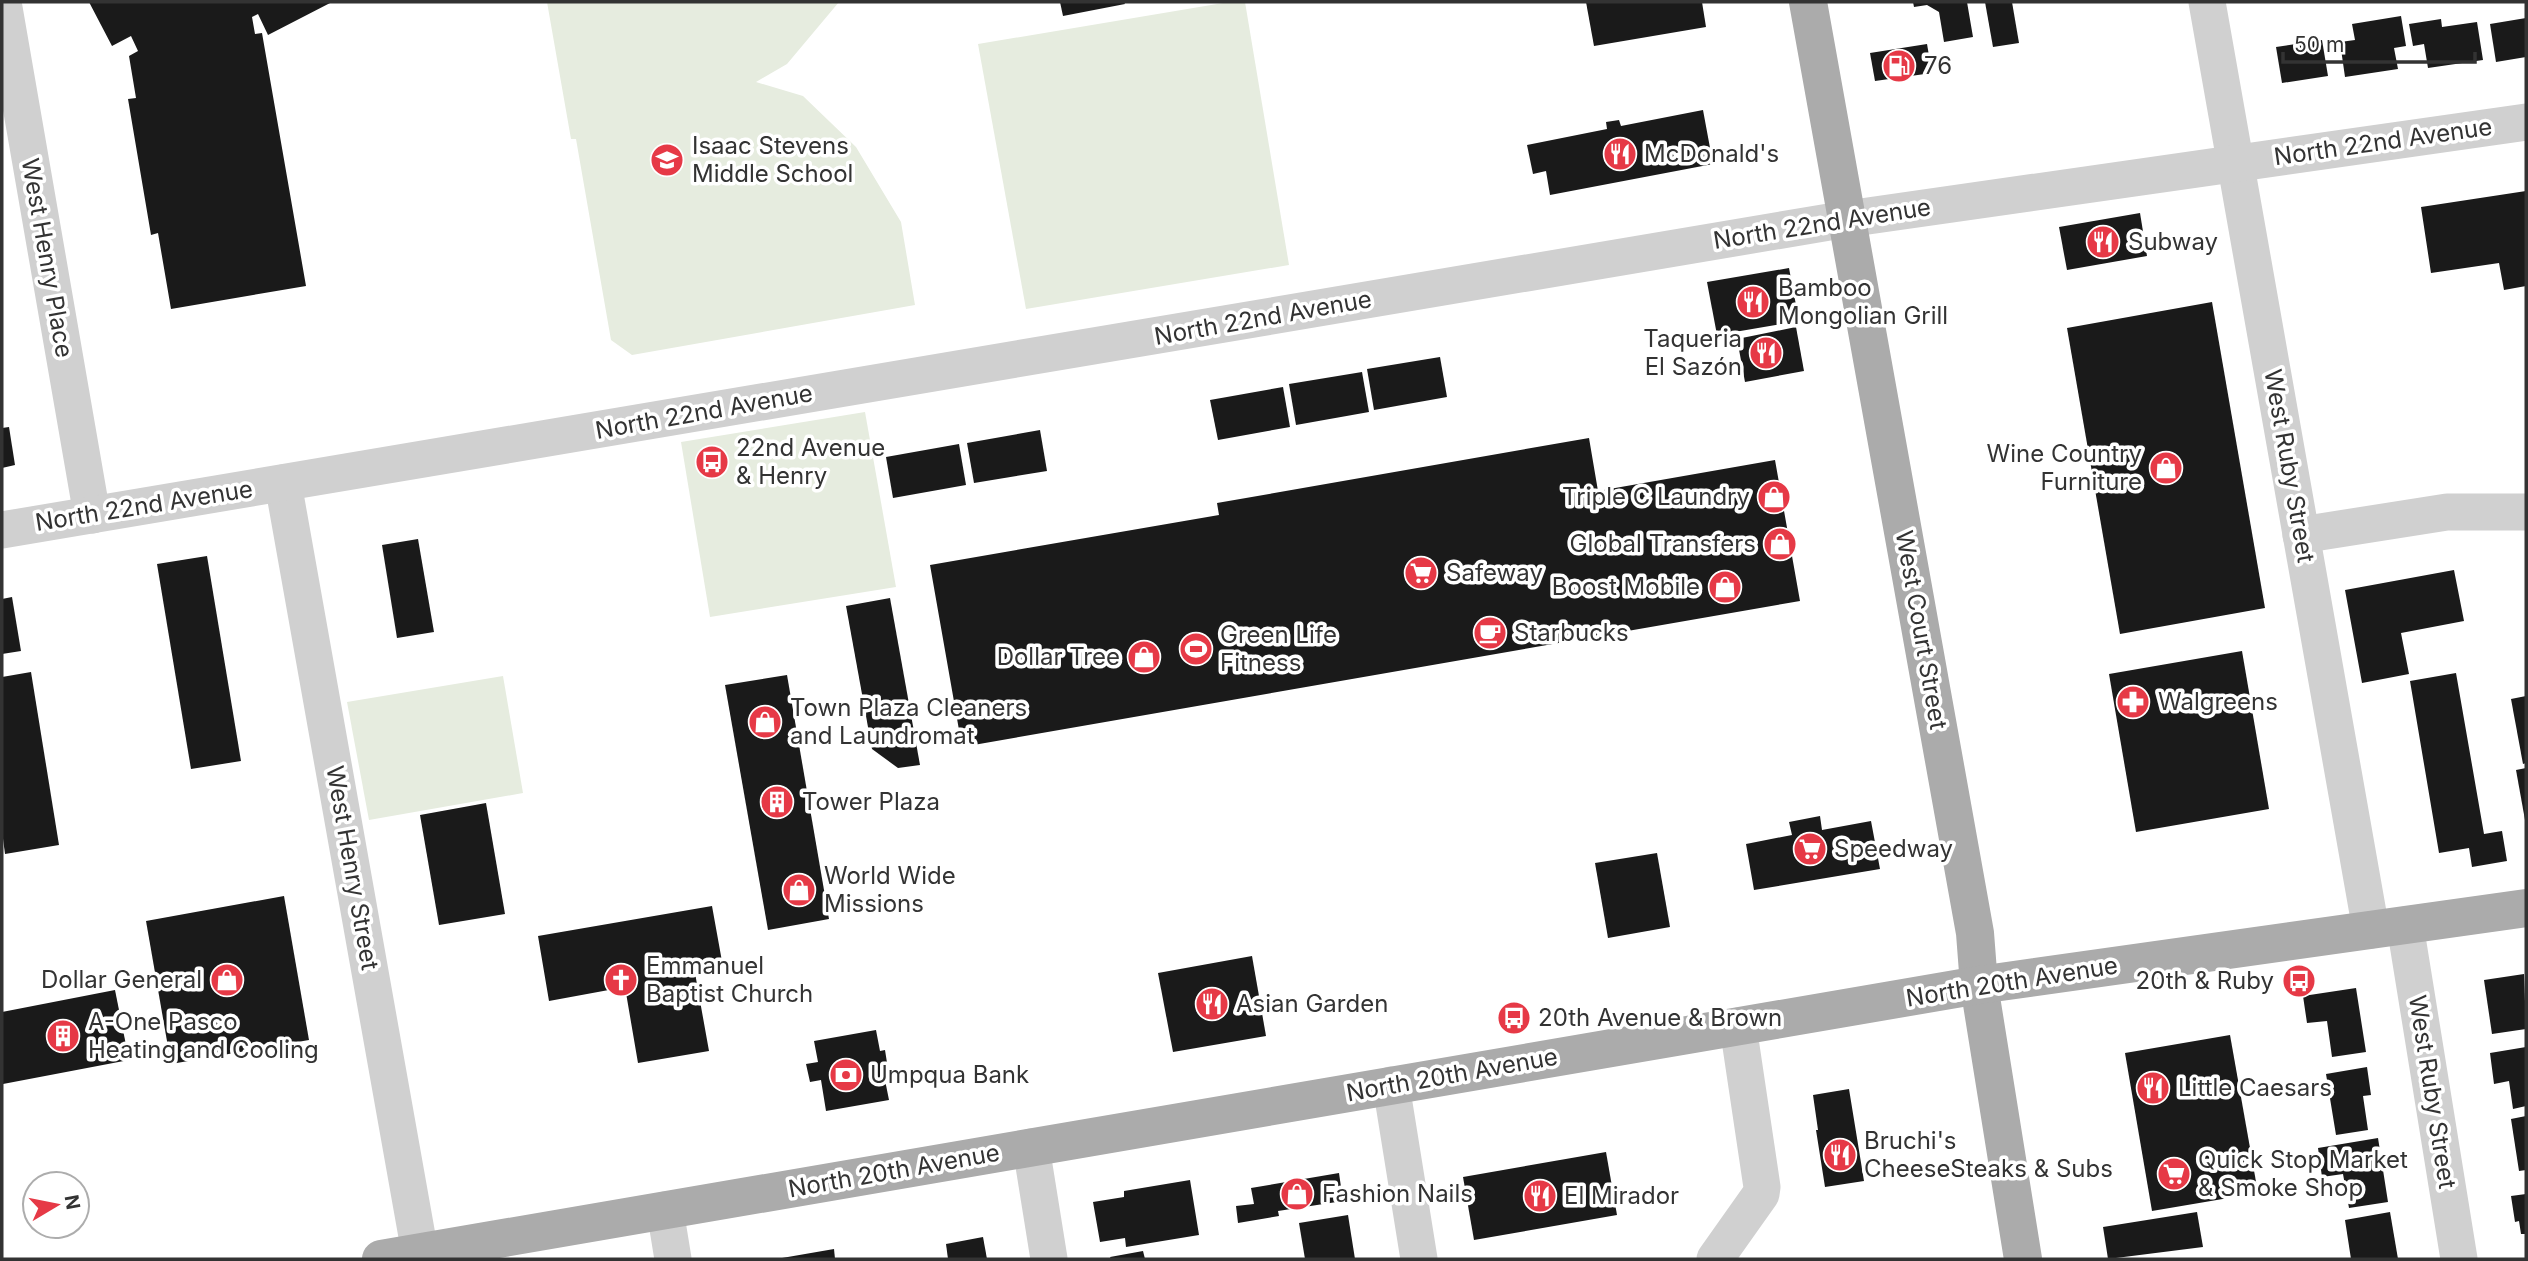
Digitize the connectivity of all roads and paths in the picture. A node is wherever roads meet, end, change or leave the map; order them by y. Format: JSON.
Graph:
{"nodes":[{"id":1,"x":3,"y":2,"type":"edge"},
{"id":2,"x":1808,"y":2,"type":"edge"},
{"id":3,"x":2207,"y":2,"type":"edge"},
{"id":4,"x":2526,"y":122,"type":"edge"},
{"id":5,"x":2236,"y":163,"type":"junction"},
{"id":6,"x":1847,"y":219,"type":"junction"},
{"id":7,"x":283,"y":483,"type":"junction"},
{"id":8,"x":2526,"y":512,"type":"edge"},
{"id":9,"x":92,"y":515,"type":"junction"},
{"id":10,"x":2,"y":530,"type":"edge"},
{"id":11,"x":2301,"y":535,"type":"junction"},
{"id":12,"x":2526,"y":908,"type":"edge"},
{"id":13,"x":2388,"y":927,"type":"junction"},
{"id":14,"x":1979,"y":985,"type":"junction"},
{"id":15,"x":1738,"y":1026,"type":"junction"},
{"id":16,"x":1391,"y":1085,"type":"junction"},
{"id":17,"x":1031,"y":1147,"type":"junction"},
{"id":18,"x":665,"y":1210,"type":"junction"},
{"id":19,"x":420,"y":1253,"type":"junction"},
{"id":20,"x":381,"y":1259,"type":"edge"},
{"id":21,"x":673,"y":1259,"type":"edge"},
{"id":22,"x":1049,"y":1259,"type":"edge"},
{"id":23,"x":1419,"y":1259,"type":"edge"},
{"id":24,"x":1715,"y":1259,"type":"edge"},
{"id":25,"x":2023,"y":1259,"type":"edge"},
{"id":26,"x":2459,"y":1259,"type":"edge"}],
"edges":[{"from":1,"to":9,"type":"street","name":"West Henry Place"},
{"from":2,"to":6,"type":"main road","name":"West Court Street"},
{"from":3,"to":5,"type":"street","name":"West Ruby Street"},
{"from":4,"to":5,"type":"street","name":"North 22nd Avenue"},
{"from":5,"to":6,"type":"street","name":"North 22nd Avenue"},
{"from":5,"to":11,"type":"street","name":"West Ruby Street"},
{"from":6,"to":7,"type":"street","name":"North 22nd Avenue"},
{"from":6,"to":14,"type":"main road","name":"West Court Street"},
{"from":7,"to":9,"type":"street","name":"North 22nd Avenue"},
{"from":7,"to":19,"type":"street","name":"West Henry Street"},
{"from":8,"to":11,"type":"street"},
{"from":9,"to":10,"type":"street","name":"North 22nd Avenue"},
{"from":11,"to":13,"type":"street","name":"West Ruby Street"},
{"from":12,"to":13,"type":"main road","name":"North 20th Avenue"},
{"from":13,"to":14,"type":"main road","name":"North 20th Avenue"},
{"from":13,"to":26,"type":"street","name":"West Ruby Street"},
{"from":14,"to":15,"type":"main road","name":"North 20th Avenue"},
{"from":14,"to":25,"type":"main road","name":"West Court Street"},
{"from":15,"to":16,"type":"main road","name":"North 20th Avenue"},
{"from":15,"to":24,"type":"street"},
{"from":16,"to":17,"type":"main road","name":"North 20th Avenue"},
{"from":16,"to":23,"type":"street"},
{"from":17,"to":18,"type":"main road","name":"North 20th Avenue"},
{"from":17,"to":22,"type":"street"},
{"from":18,"to":19,"type":"main road","name":"North 20th Avenue"},
{"from":18,"to":21,"type":"street"},
{"from":19,"to":20,"type":"main road","name":"North 20th Avenue"}]}
